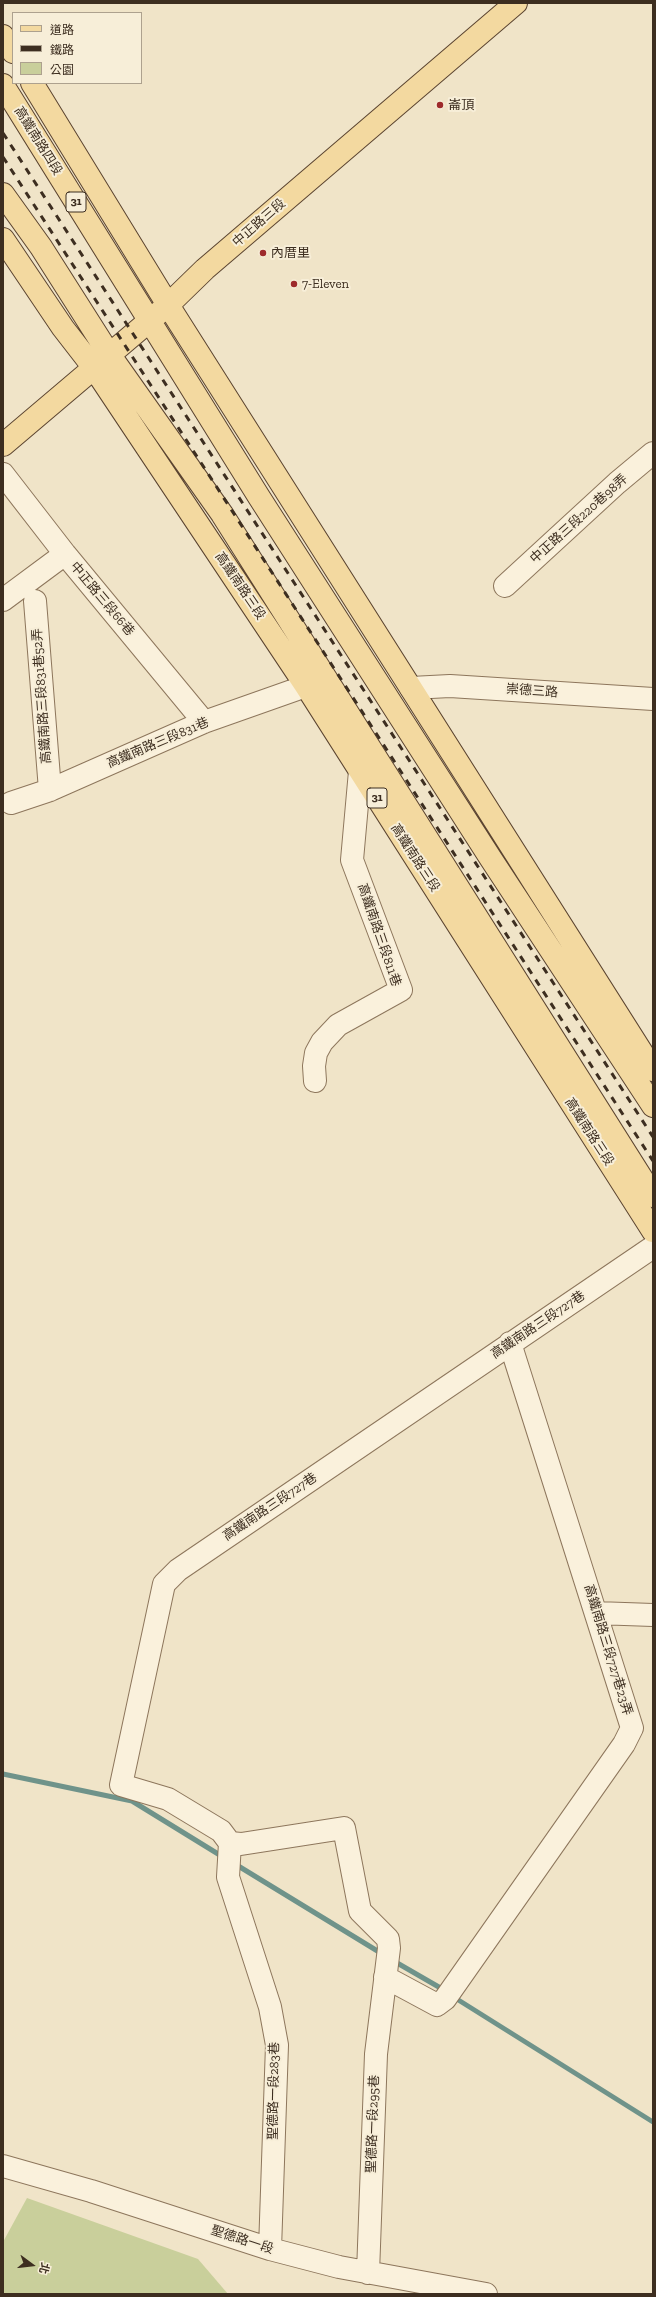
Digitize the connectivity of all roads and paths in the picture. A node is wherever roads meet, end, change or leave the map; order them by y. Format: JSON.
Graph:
{"nodes":[{"id":1,"x":516,"y":3,"type":"edge"},
{"id":2,"x":3,"y":36,"type":"edge"},
{"id":3,"x":12,"y":50,"type":"edge"},
{"id":4,"x":33,"y":84,"type":"edge"},
{"id":5,"x":3,"y":85,"type":"edge"},
{"id":6,"x":3,"y":194,"type":"edge"},
{"id":7,"x":3,"y":239,"type":"edge"},
{"id":8,"x":168,"y":304,"type":"junction"},
{"id":9,"x":149,"y":320,"type":"junction"},
{"id":10,"x":110,"y":354,"type":"junction"},
{"id":11,"x":94,"y":368,"type":"junction"},
{"id":12,"x":3,"y":445,"type":"edge"},
{"id":13,"x":653,"y":453,"type":"edge"},
{"id":14,"x":3,"y":474,"type":"edge"},
{"id":15,"x":65,"y":554,"type":"junction"},
{"id":16,"x":506,"y":586,"type":"dead end"},
{"id":17,"x":3,"y":600,"type":"edge"},
{"id":18,"x":35,"y":601,"type":"dead end"},
{"id":19,"x":306,"y":686,"type":"junction"},
{"id":20,"x":411,"y":688,"type":"junction"},
{"id":21,"x":653,"y":699,"type":"edge"},
{"id":22,"x":204,"y":722,"type":"junction"},
{"id":23,"x":360,"y":771,"type":"junction"},
{"id":24,"x":50,"y":790,"type":"junction"},
{"id":25,"x":11,"y":803,"type":"dead end"},
{"id":26,"x":599,"y":1022,"type":"junction"},
{"id":27,"x":653,"y":1069,"type":"edge"},
{"id":28,"x":315,"y":1081,"type":"dead end"},
{"id":29,"x":653,"y":1106,"type":"edge"},
{"id":30,"x":653,"y":1196,"type":"edge"},
{"id":31,"x":653,"y":1231,"type":"edge"},
{"id":32,"x":653,"y":1246,"type":"edge"},
{"id":33,"x":510,"y":1344,"type":"junction"},
{"id":34,"x":596,"y":1613,"type":"junction"},
{"id":35,"x":653,"y":1616,"type":"edge"},
{"id":36,"x":230,"y":1843,"type":"junction"},
{"id":37,"x":387,"y":1960,"type":"junction"},
{"id":38,"x":3,"y":2166,"type":"edge"},
{"id":39,"x":270,"y":2249,"type":"junction"},
{"id":40,"x":368,"y":2272,"type":"junction"},
{"id":41,"x":453,"y":2292,"type":"edge"},
{"id":42,"x":486,"y":2294,"type":"edge"}],
"edges":[{"from":1,"to":8,"type":"main road","name":"中正路三段"},
{"from":2,"to":3,"type":"main road"},
{"from":4,"to":8,"type":"main road","name":"高鐵南路四段","number":"31"},
{"from":5,"to":9,"type":"main road","name":"高鐵南路四段","number":"31"},
{"from":6,"to":10,"type":"main road","number":"31"},
{"from":7,"to":11,"type":"main road","number":"31"},
{"from":8,"to":9,"type":"main road","name":"中正路三段"},
{"from":8,"to":20,"type":"main road","number":"31"},
{"from":9,"to":10,"type":"main road","name":"中正路三段"},
{"from":9,"to":26,"type":"main road","number":"31"},
{"from":10,"to":11,"type":"main road","name":"中正路三段"},
{"from":10,"to":30,"type":"main road","name":"高鐵南路三段","number":"31"},
{"from":11,"to":12,"type":"main road","name":"中正路三段"},
{"from":11,"to":19,"type":"main road","name":"高鐵南路三段","number":"31"},
{"from":13,"to":16,"type":"street","name":"中正路三段220巷98弄"},
{"from":14,"to":15,"type":"street","name":"中正路三段66巷"},
{"from":15,"to":17,"type":"street"},
{"from":15,"to":22,"type":"street","name":"中正路三段66巷"},
{"from":18,"to":24,"type":"street","name":"高鐵南路三段831巷52弄"},
{"from":19,"to":22,"type":"street","name":"高鐵南路三段831巷"},
{"from":19,"to":23,"type":"main road","name":"高鐵南路三段","number":"31"},
{"from":20,"to":21,"type":"street","name":"崇德三路"},
{"from":20,"to":27,"type":"main road","number":"31"},
{"from":22,"to":24,"type":"street","name":"高鐵南路三段831巷"},
{"from":23,"to":28,"type":"street","name":"高鐵南路三段811巷"},
{"from":23,"to":31,"type":"main road","name":"高鐵南路三段","number":"31"},
{"from":24,"to":25,"type":"street","name":"高鐵南路三段831巷"},
{"from":26,"to":27,"type":"main road"},
{"from":26,"to":29,"type":"main road","number":"31"},
{"from":32,"to":33,"type":"street","name":"高鐵南路三段727巷"},
{"from":33,"to":34,"type":"street","name":"高鐵南路三段727巷23弄"},
{"from":33,"to":36,"type":"street","name":"高鐵南路三段727巷"},
{"from":34,"to":35,"type":"street"},
{"from":34,"to":37,"type":"street","name":"高鐵南路三段727巷23弄"},
{"from":36,"to":37,"type":"street"},
{"from":36,"to":39,"type":"street","name":"聖德路一段283巷"},
{"from":37,"to":40,"type":"street","name":"聖德路一段295巷"},
{"from":38,"to":39,"type":"street","name":"聖德路一段"},
{"from":39,"to":40,"type":"street","name":"聖德路一段"},
{"from":40,"to":41,"type":"street","name":"聖德路一段"},
{"from":41,"to":42,"type":"street","name":"聖德路一段"}]}
